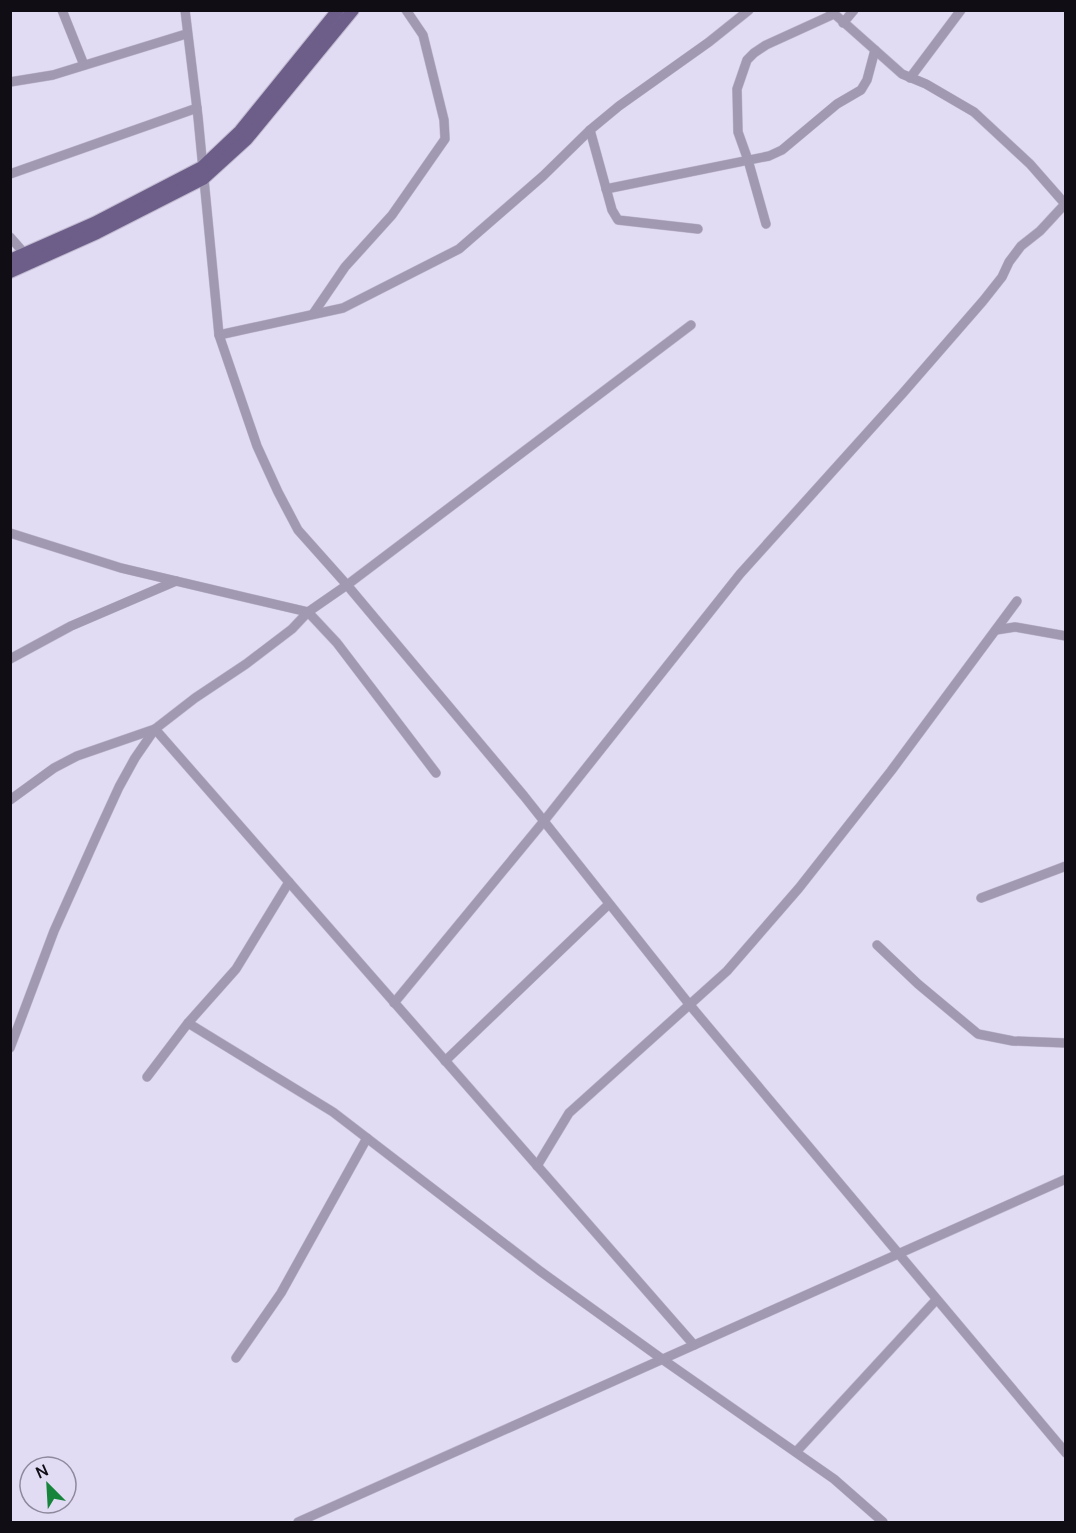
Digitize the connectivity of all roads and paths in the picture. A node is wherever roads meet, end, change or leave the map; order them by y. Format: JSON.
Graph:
{"nodes":[{"id":1,"x":62,"y":10,"type":"edge"},
{"id":2,"x":185,"y":10,"type":"edge"},
{"id":3,"x":338,"y":10,"type":"edge"},
{"id":4,"x":353,"y":10,"type":"edge"},
{"id":5,"x":406,"y":10,"type":"edge"},
{"id":6,"x":749,"y":10,"type":"edge"},
{"id":7,"x":854,"y":10,"type":"edge"},
{"id":8,"x":960,"y":10,"type":"edge"},
{"id":9,"x":832,"y":12,"type":"edge"},
{"id":10,"x":843,"y":23,"type":"junction"},
{"id":11,"x":186,"y":34,"type":"junction"},
{"id":12,"x":875,"y":50,"type":"junction"},
{"id":13,"x":84,"y":65,"type":"junction"},
{"id":14,"x":909,"y":78,"type":"junction"},
{"id":15,"x":10,"y":82,"type":"edge"},
{"id":16,"x":196,"y":108,"type":"junction"},
{"id":17,"x":590,"y":130,"type":"junction"},
{"id":18,"x":748,"y":160,"type":"junction"},
{"id":19,"x":202,"y":173,"type":"junction"},
{"id":20,"x":10,"y":174,"type":"edge"},
{"id":21,"x":606,"y":189,"type":"junction"},
{"id":22,"x":1065,"y":205,"type":"edge"},
{"id":23,"x":766,"y":224,"type":"dead end"},
{"id":24,"x":698,"y":229,"type":"dead end"},
{"id":25,"x":10,"y":237,"type":"edge"},
{"id":26,"x":25,"y":254,"type":"junction"},
{"id":27,"x":10,"y":260,"type":"edge"},
{"id":28,"x":10,"y":272,"type":"edge"},
{"id":29,"x":313,"y":314,"type":"junction"},
{"id":30,"x":691,"y":325,"type":"dead end"},
{"id":31,"x":219,"y":335,"type":"junction"},
{"id":32,"x":10,"y":533,"type":"edge"},
{"id":33,"x":176,"y":581,"type":"junction"},
{"id":34,"x":347,"y":585,"type":"junction"},
{"id":35,"x":1017,"y":601,"type":"dead end"},
{"id":36,"x":308,"y":612,"type":"junction"},
{"id":37,"x":996,"y":630,"type":"junction"},
{"id":38,"x":1065,"y":636,"type":"edge"},
{"id":39,"x":10,"y":659,"type":"edge"},
{"id":40,"x":155,"y":729,"type":"junction"},
{"id":41,"x":436,"y":773,"type":"dead end"},
{"id":42,"x":10,"y":800,"type":"edge"},
{"id":43,"x":544,"y":821,"type":"junction"},
{"id":44,"x":1065,"y":866,"type":"edge"},
{"id":45,"x":289,"y":882,"type":"junction"},
{"id":46,"x":981,"y":898,"type":"dead end"},
{"id":47,"x":609,"y":904,"type":"junction"},
{"id":48,"x":877,"y":945,"type":"dead end"},
{"id":49,"x":394,"y":1003,"type":"junction"},
{"id":50,"x":689,"y":1004,"type":"junction"},
{"id":51,"x":188,"y":1023,"type":"junction"},
{"id":52,"x":1065,"y":1043,"type":"edge"},
{"id":53,"x":10,"y":1048,"type":"edge"},
{"id":54,"x":445,"y":1061,"type":"junction"},
{"id":55,"x":147,"y":1077,"type":"dead end"},
{"id":56,"x":368,"y":1138,"type":"junction"},
{"id":57,"x":537,"y":1166,"type":"junction"},
{"id":58,"x":1065,"y":1179,"type":"edge"},
{"id":59,"x":898,"y":1254,"type":"junction"},
{"id":60,"x":936,"y":1300,"type":"junction"},
{"id":61,"x":694,"y":1345,"type":"junction"},
{"id":62,"x":236,"y":1359,"type":"dead end"},
{"id":63,"x":662,"y":1359,"type":"junction"},
{"id":64,"x":796,"y":1452,"type":"junction"},
{"id":65,"x":1065,"y":1453,"type":"edge"},
{"id":66,"x":298,"y":1522,"type":"edge"},
{"id":67,"x":883,"y":1522,"type":"edge"}],
"edges":[{"from":1,"to":13,"type":"street"},
{"from":2,"to":11,"type":"street"},
{"from":3,"to":19,"type":"main road"},
{"from":4,"to":19,"type":"main road"},
{"from":5,"to":29,"type":"street"},
{"from":6,"to":17,"type":"street"},
{"from":7,"to":10,"type":"street"},
{"from":8,"to":14,"type":"street"},
{"from":9,"to":10,"type":"street"},
{"from":9,"to":18,"type":"street"},
{"from":10,"to":12,"type":"street"},
{"from":11,"to":13,"type":"street"},
{"from":11,"to":16,"type":"street"},
{"from":12,"to":14,"type":"street"},
{"from":12,"to":18,"type":"street"},
{"from":13,"to":15,"type":"street"},
{"from":14,"to":22,"type":"street"},
{"from":16,"to":19,"type":"street"},
{"from":16,"to":20,"type":"street"},
{"from":17,"to":21,"type":"street"},
{"from":17,"to":29,"type":"street"},
{"from":18,"to":21,"type":"street"},
{"from":18,"to":23,"type":"street"},
{"from":19,"to":26,"type":"main road"},
{"from":19,"to":28,"type":"main road"},
{"from":19,"to":31,"type":"street"},
{"from":21,"to":24,"type":"street"},
{"from":22,"to":43,"type":"street"},
{"from":25,"to":26,"type":"street"},
{"from":26,"to":27,"type":"main road"},
{"from":29,"to":31,"type":"street"},
{"from":30,"to":34,"type":"street"},
{"from":31,"to":34,"type":"street"},
{"from":32,"to":33,"type":"street"},
{"from":33,"to":36,"type":"street"},
{"from":33,"to":39,"type":"street"},
{"from":34,"to":36,"type":"street"},
{"from":34,"to":43,"type":"street"},
{"from":35,"to":37,"type":"street"},
{"from":36,"to":40,"type":"street"},
{"from":36,"to":41,"type":"street"},
{"from":37,"to":38,"type":"street"},
{"from":37,"to":50,"type":"street"},
{"from":40,"to":42,"type":"street"},
{"from":40,"to":45,"type":"street"},
{"from":40,"to":53,"type":"street"},
{"from":43,"to":47,"type":"street"},
{"from":43,"to":49,"type":"street"},
{"from":44,"to":46,"type":"street"},
{"from":45,"to":49,"type":"street"},
{"from":45,"to":51,"type":"street"},
{"from":47,"to":50,"type":"street"},
{"from":47,"to":54,"type":"street"},
{"from":48,"to":52,"type":"street"},
{"from":49,"to":54,"type":"street"},
{"from":50,"to":57,"type":"street"},
{"from":50,"to":59,"type":"street"},
{"from":51,"to":55,"type":"street"},
{"from":51,"to":56,"type":"street"},
{"from":54,"to":57,"type":"street"},
{"from":56,"to":62,"type":"street"},
{"from":56,"to":63,"type":"street"},
{"from":57,"to":61,"type":"street"},
{"from":58,"to":59,"type":"street"},
{"from":59,"to":60,"type":"street"},
{"from":59,"to":61,"type":"street"},
{"from":60,"to":64,"type":"street"},
{"from":60,"to":65,"type":"street"},
{"from":61,"to":63,"type":"street"},
{"from":63,"to":64,"type":"street"},
{"from":63,"to":66,"type":"street"},
{"from":64,"to":67,"type":"street"}]}
